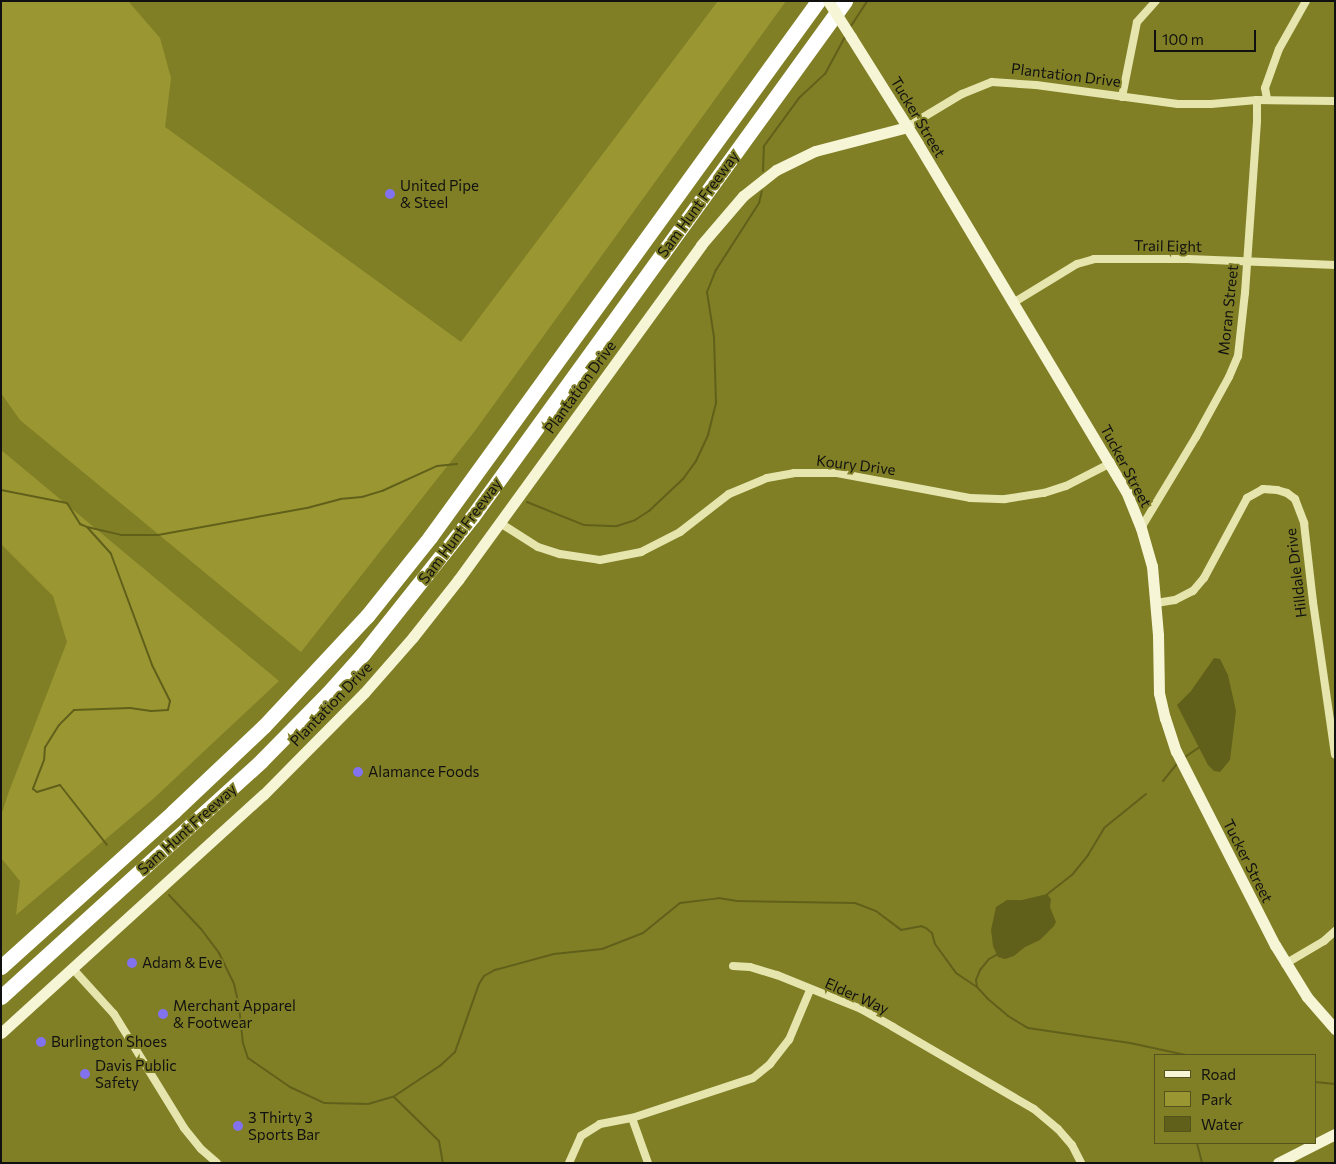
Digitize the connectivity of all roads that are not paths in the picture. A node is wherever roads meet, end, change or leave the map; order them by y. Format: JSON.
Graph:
{"nodes":[{"id":1,"x":818,"y":1,"type":"edge"},
{"id":2,"x":828,"y":1,"type":"edge"},
{"id":3,"x":845,"y":1,"type":"edge"},
{"id":4,"x":1156,"y":1,"type":"edge"},
{"id":5,"x":1306,"y":1,"type":"edge"},
{"id":6,"x":1122,"y":97,"type":"junction"},
{"id":7,"x":1257,"y":100,"type":"junction"},
{"id":8,"x":1267,"y":100,"type":"junction"},
{"id":9,"x":1335,"y":101,"type":"edge"},
{"id":10,"x":907,"y":127,"type":"junction"},
{"id":11,"x":1247,"y":261,"type":"junction"},
{"id":12,"x":1335,"y":265,"type":"edge"},
{"id":13,"x":1013,"y":303,"type":"junction"},
{"id":14,"x":1110,"y":463,"type":"junction"},
{"id":15,"x":500,"y":523,"type":"junction"},
{"id":16,"x":1141,"y":528,"type":"junction"},
{"id":17,"x":1156,"y":603,"type":"junction"},
{"id":18,"x":1335,"y":754,"type":"edge"},
{"id":19,"x":99,"y":909,"type":"junction"},
{"id":20,"x":41,"y":930,"type":"junction"},
{"id":21,"x":1335,"y":931,"type":"edge"},
{"id":22,"x":1,"y":962,"type":"edge"},
{"id":23,"x":1285,"y":964,"type":"junction"},
{"id":24,"x":732,"y":966,"type":"dead end"},
{"id":25,"x":1,"y":967,"type":"edge"},
{"id":26,"x":73,"y":969,"type":"junction"},
{"id":27,"x":810,"y":990,"type":"junction"},
{"id":28,"x":1,"y":997,"type":"edge"},
{"id":29,"x":1,"y":1003,"type":"edge"},
{"id":30,"x":1335,"y":1029,"type":"edge"},
{"id":31,"x":1,"y":1033,"type":"edge"},
{"id":32,"x":632,"y":1118,"type":"junction"},
{"id":33,"x":1335,"y":1134,"type":"edge"},
{"id":34,"x":1315,"y":1144,"type":"edge"},
{"id":35,"x":1316,"y":1144,"type":"edge"},
{"id":36,"x":217,"y":1163,"type":"edge"},
{"id":37,"x":569,"y":1163,"type":"edge"},
{"id":38,"x":648,"y":1163,"type":"edge"},
{"id":39,"x":1081,"y":1163,"type":"edge"},
{"id":40,"x":1278,"y":1163,"type":"edge"}],
"edges":[{"from":1,"to":20,"type":"highway","name":"Sam Hunt Freeway"},
{"from":2,"to":10,"type":"street","name":"Tucker Street","bridge":true},
{"from":3,"to":19,"type":"highway","name":"Sam Hunt Freeway"},
{"from":4,"to":6,"type":"street"},
{"from":5,"to":8,"type":"street"},
{"from":6,"to":7,"type":"street","name":"Plantation Drive"},
{"from":6,"to":10,"type":"street","name":"Plantation Drive"},
{"from":7,"to":8,"type":"street","name":"Plantation Drive"},
{"from":7,"to":11,"type":"street","name":"Moran Street"},
{"from":8,"to":9,"type":"street","name":"Plantation Drive"},
{"from":10,"to":13,"type":"street","name":"Tucker Street"},
{"from":10,"to":15,"type":"street","name":"Plantation Drive"},
{"from":11,"to":12,"type":"street","name":"Trail Eight"},
{"from":11,"to":13,"type":"street","name":"Trail Eight"},
{"from":11,"to":16,"type":"street","name":"Moran Street"},
{"from":13,"to":14,"type":"street","name":"Tucker Street"},
{"from":14,"to":15,"type":"street","name":"Koury Drive"},
{"from":14,"to":16,"type":"street","name":"Tucker Street"},
{"from":15,"to":26,"type":"street","name":"Plantation Drive"},
{"from":16,"to":17,"type":"street","name":"Tucker Street"},
{"from":17,"to":18,"type":"street","name":"Hilldale Drive"},
{"from":17,"to":23,"type":"street","name":"Tucker Street"},
{"from":19,"to":28,"type":"highway","name":"Sam Hunt Freeway"},
{"from":19,"to":29,"type":"highway"},
{"from":20,"to":22,"type":"highway"},
{"from":20,"to":25,"type":"highway","name":"Sam Hunt Freeway"},
{"from":21,"to":23,"type":"street"},
{"from":23,"to":30,"type":"street","name":"Tucker Street"},
{"from":24,"to":27,"type":"street"},
{"from":26,"to":31,"type":"street","name":"Plantation Drive"},
{"from":26,"to":36,"type":"street"},
{"from":27,"to":32,"type":"street","name":"Elder Way"},
{"from":27,"to":39,"type":"street","name":"Elder Way"},
{"from":32,"to":37,"type":"street","name":"Elder Way"},
{"from":32,"to":38,"type":"street"},
{"from":33,"to":35,"type":"street"},
{"from":34,"to":40,"type":"street"}]}
